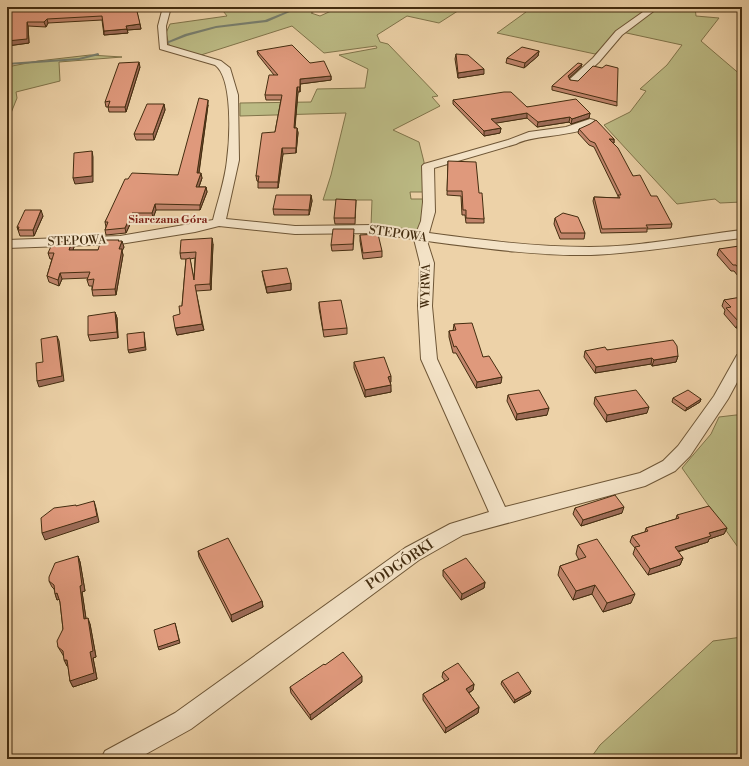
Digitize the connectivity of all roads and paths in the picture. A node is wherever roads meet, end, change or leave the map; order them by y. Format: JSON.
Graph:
{"nodes":[{"id":1,"x":168,"y":7,"type":"edge"},
{"id":2,"x":656,"y":7,"type":"edge"},
{"id":3,"x":573,"y":81,"type":"edge"},
{"id":4,"x":590,"y":122,"type":"edge"},
{"id":5,"x":219,"y":222,"type":"junction"},
{"id":6,"x":742,"y":234,"type":"edge"},
{"id":7,"x":420,"y":237,"type":"junction"},
{"id":8,"x":7,"y":244,"type":"edge"},
{"id":9,"x":742,"y":358,"type":"edge"},
{"id":10,"x":500,"y":516,"type":"junction"},
{"id":11,"x":113,"y":759,"type":"edge"}],
"edges":[{"from":1,"to":5,"type":"street"},
{"from":2,"to":3,"type":"street"},
{"from":4,"to":7,"type":"street"},
{"from":5,"to":7,"type":"street","name":"STEPOWA"},
{"from":5,"to":8,"type":"street","name":"STEPOWA"},
{"from":6,"to":7,"type":"street","name":"STEPOWA"},
{"from":7,"to":10,"type":"street","name":"WYRWA"},
{"from":9,"to":10,"type":"street","name":"PODGÓRKI"},
{"from":10,"to":11,"type":"street","name":"PODGÓRKI"}]}
